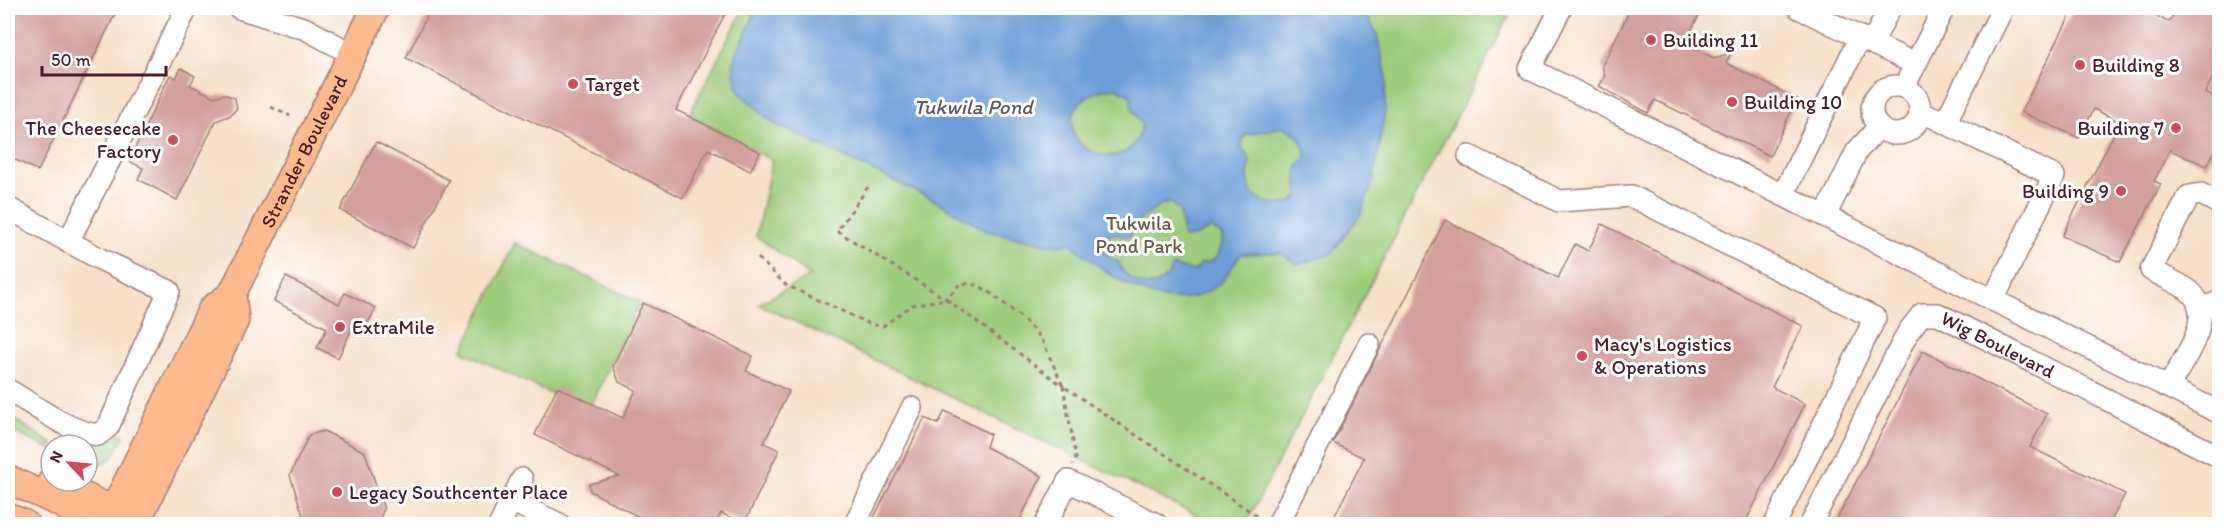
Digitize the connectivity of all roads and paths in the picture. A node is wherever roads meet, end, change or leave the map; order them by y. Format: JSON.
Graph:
{"nodes":[{"id":1,"x":187,"y":8,"type":"edge"},
{"id":2,"x":239,"y":8,"type":"edge"},
{"id":3,"x":376,"y":8,"type":"edge"},
{"id":4,"x":1561,"y":8,"type":"edge"},
{"id":5,"x":1799,"y":8,"type":"edge"},
{"id":6,"x":1890,"y":8,"type":"edge"},
{"id":7,"x":1944,"y":8,"type":"edge"},
{"id":8,"x":2003,"y":8,"type":"edge"},
{"id":9,"x":1866,"y":40,"type":"junction"},
{"id":10,"x":352,"y":54,"type":"junction"},
{"id":11,"x":1916,"y":64,"type":"junction"},
{"id":12,"x":1904,"y":87,"type":"junction"},
{"id":13,"x":271,"y":107,"type":"dead end"},
{"id":14,"x":1920,"y":114,"type":"junction"},
{"id":15,"x":290,"y":116,"type":"dead end"},
{"id":16,"x":1945,"y":123,"type":"junction"},
{"id":17,"x":1879,"y":127,"type":"junction"},
{"id":18,"x":1469,"y":156,"type":"dead end"},
{"id":19,"x":868,"y":187,"type":"dead end"},
{"id":20,"x":1783,"y":195,"type":"junction"},
{"id":21,"x":2220,"y":204,"type":"edge"},
{"id":22,"x":8,"y":208,"type":"edge"},
{"id":23,"x":1824,"y":216,"type":"junction"},
{"id":24,"x":68,"y":242,"type":"junction"},
{"id":25,"x":758,"y":258,"type":"dead end"},
{"id":26,"x":946,"y":299,"type":"junction"},
{"id":27,"x":1993,"y":300,"type":"junction"},
{"id":28,"x":2210,"y":305,"type":"edge"},
{"id":29,"x":1369,"y":344,"type":"dead end"},
{"id":30,"x":1063,"y":386,"type":"junction"},
{"id":31,"x":2168,"y":387,"type":"junction"},
{"id":32,"x":8,"y":390,"type":"edge"},
{"id":33,"x":912,"y":408,"type":"dead end"},
{"id":34,"x":2220,"y":413,"type":"edge"},
{"id":35,"x":2220,"y":457,"type":"edge"},
{"id":36,"x":8,"y":461,"type":"edge"},
{"id":37,"x":39,"y":475,"type":"edge"},
{"id":38,"x":8,"y":479,"type":"edge"},
{"id":39,"x":522,"y":479,"type":"dead end"},
{"id":40,"x":1068,"y":481,"type":"junction"},
{"id":41,"x":71,"y":493,"type":"edge"},
{"id":42,"x":8,"y":496,"type":"edge"},
{"id":43,"x":511,"y":501,"type":"junction"},
{"id":44,"x":8,"y":516,"type":"edge"},
{"id":45,"x":530,"y":518,"type":"edge"},
{"id":46,"x":120,"y":522,"type":"edge"},
{"id":47,"x":67,"y":523,"type":"edge"},
{"id":48,"x":25,"y":525,"type":"edge"},
{"id":49,"x":500,"y":525,"type":"edge"},
{"id":50,"x":559,"y":525,"type":"edge"},
{"id":51,"x":855,"y":525,"type":"edge"},
{"id":52,"x":1046,"y":525,"type":"edge"},
{"id":53,"x":1156,"y":525,"type":"edge"},
{"id":54,"x":1269,"y":525,"type":"edge"},
{"id":55,"x":1278,"y":525,"type":"edge"},
{"id":56,"x":1775,"y":525,"type":"edge"},
{"id":57,"x":1811,"y":525,"type":"edge"}],
"edges":[{"from":1,"to":24,"type":"street"},
{"from":2,"to":10,"type":"street"},
{"from":3,"to":10,"type":"main road","name":"Strander Boulevard"},
{"from":4,"to":20,"type":"street"},
{"from":5,"to":9,"type":"street"},
{"from":6,"to":9,"type":"street"},
{"from":7,"to":11,"type":"street"},
{"from":8,"to":16,"type":"street"},
{"from":9,"to":11,"type":"street"},
{"from":9,"to":20,"type":"street"},
{"from":10,"to":46,"type":"main road","name":"Strander Boulevard"},
{"from":11,"to":12,"type":"street"},
{"from":12,"to":14,"type":"street"},
{"from":12,"to":17,"type":"street"},
{"from":13,"to":15,"type":"path"},
{"from":14,"to":16,"type":"street"},
{"from":14,"to":17,"type":"street"},
{"from":16,"to":27,"type":"street"},
{"from":17,"to":23,"type":"street"},
{"from":18,"to":56,"type":"street"},
{"from":19,"to":26,"type":"path"},
{"from":20,"to":23,"type":"street"},
{"from":21,"to":28,"type":"street"},
{"from":22,"to":24,"type":"street"},
{"from":23,"to":27,"type":"street"},
{"from":24,"to":32,"type":"street"},
{"from":25,"to":26,"type":"path"},
{"from":26,"to":30,"type":"path"},
{"from":26,"to":30,"type":"path"},
{"from":27,"to":31,"type":"street"},
{"from":28,"to":31,"type":"street"},
{"from":29,"to":55,"type":"street"},
{"from":30,"to":40,"type":"path"},
{"from":30,"to":54,"type":"path"},
{"from":31,"to":34,"type":"street"},
{"from":33,"to":51,"type":"street"},
{"from":35,"to":57,"type":"street","name":"Wig Boulevard"},
{"from":36,"to":37,"type":"main road"},
{"from":38,"to":46,"type":"main road"},
{"from":39,"to":43,"type":"street"},
{"from":40,"to":52,"type":"street"},
{"from":40,"to":53,"type":"street"},
{"from":41,"to":46,"type":"main road"},
{"from":42,"to":47,"type":"main road"},
{"from":43,"to":45,"type":"street"},
{"from":43,"to":49,"type":"street"},
{"from":44,"to":48,"type":"main road"},
{"from":45,"to":50,"type":"street"}]}
